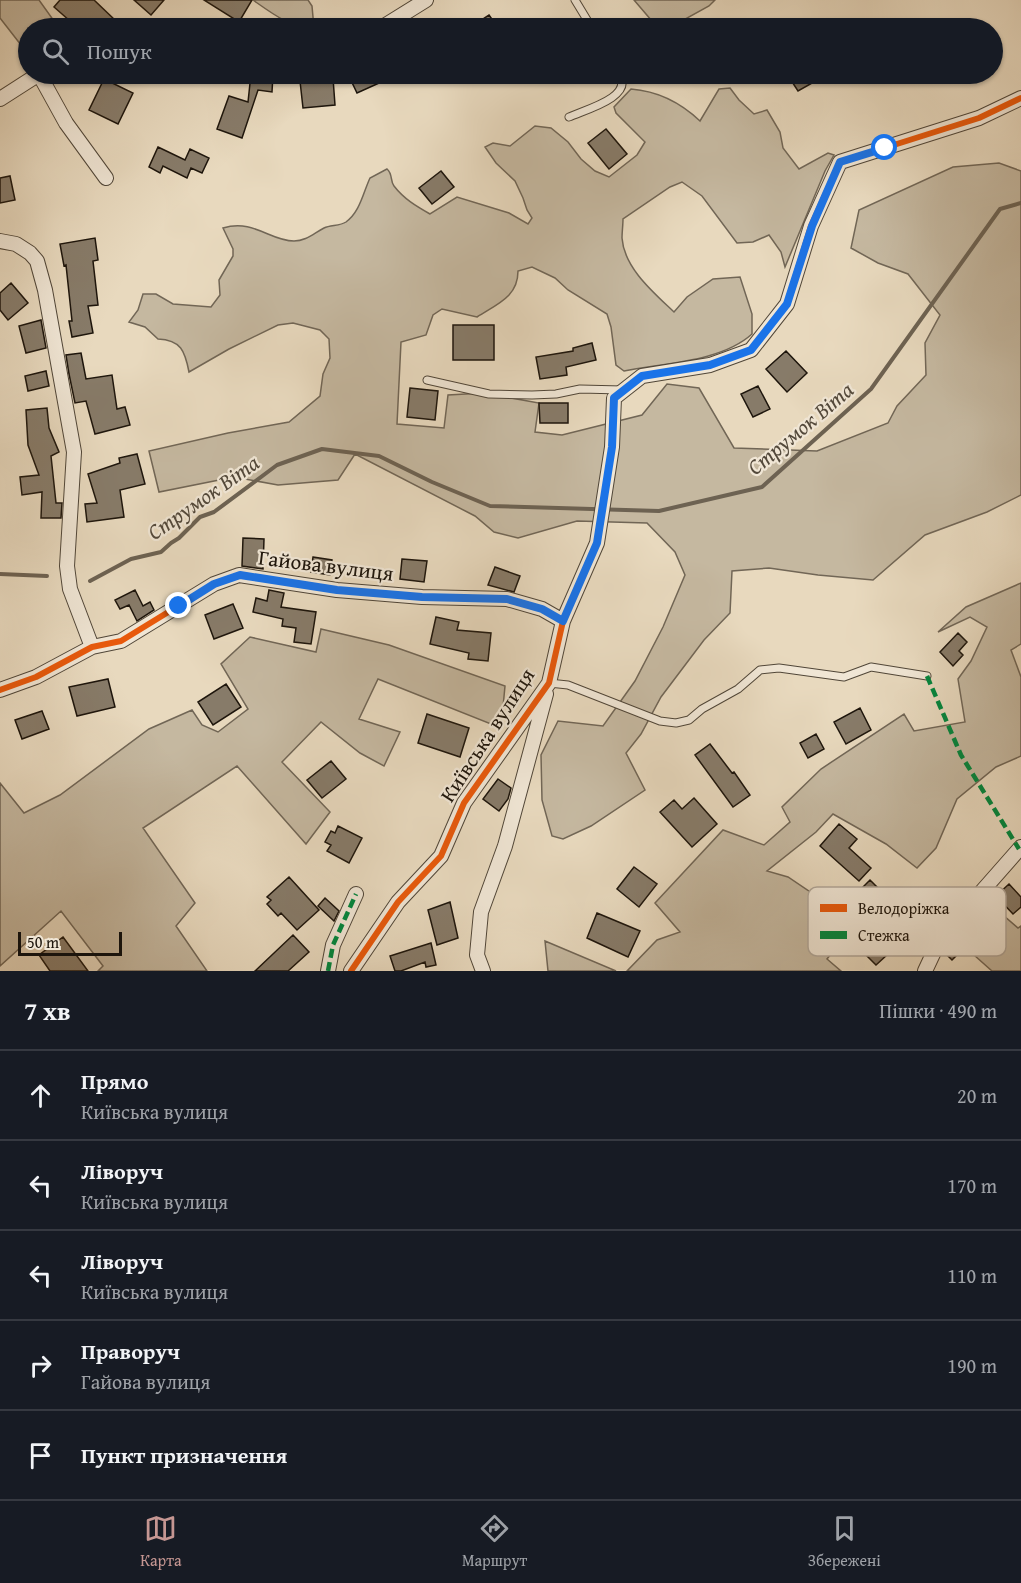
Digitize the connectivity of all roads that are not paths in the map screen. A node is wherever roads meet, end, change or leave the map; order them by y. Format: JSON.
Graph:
{"nodes":[{"id":1,"x":426,"y":0,"type":"edge"},
{"id":2,"x":575,"y":0,"type":"edge"},
{"id":3,"x":397,"y":18,"type":"edge"},
{"id":4,"x":586,"y":18,"type":"edge"},
{"id":5,"x":23,"y":84,"type":"edge"},
{"id":6,"x":45,"y":84,"type":"edge"},
{"id":7,"x":622,"y":84,"type":"edge"},
{"id":8,"x":1021,"y":98,"type":"edge"},
{"id":9,"x":0,"y":99,"type":"edge"},
{"id":10,"x":569,"y":117,"type":"dead end"},
{"id":11,"x":106,"y":178,"type":"dead end"},
{"id":12,"x":0,"y":241,"type":"edge"},
{"id":13,"x":427,"y":380,"type":"dead end"},
{"id":14,"x":625,"y":390,"type":"junction"},
{"id":15,"x":563,"y":621,"type":"junction"},
{"id":16,"x":92,"y":647,"type":"junction"},
{"id":17,"x":927,"y":675,"type":"dead end"},
{"id":18,"x":549,"y":683,"type":"junction"},
{"id":19,"x":0,"y":690,"type":"edge"},
{"id":20,"x":1021,"y":847,"type":"edge"},
{"id":21,"x":986,"y":887,"type":"edge"},
{"id":22,"x":356,"y":894,"type":"dead end"},
{"id":23,"x":932,"y":956,"type":"edge"},
{"id":24,"x":327,"y":971,"type":"edge"},
{"id":25,"x":351,"y":971,"type":"edge"},
{"id":26,"x":483,"y":971,"type":"edge"},
{"id":27,"x":925,"y":971,"type":"edge"}],
"edges":[{"from":1,"to":3,"type":"street"},
{"from":2,"to":4,"type":"lane"},
{"from":5,"to":9,"type":"street"},
{"from":6,"to":11,"type":"street"},
{"from":7,"to":10,"type":"lane"},
{"from":8,"to":14,"type":"street"},
{"from":12,"to":16,"type":"street"},
{"from":13,"to":14,"type":"lane"},
{"from":14,"to":15,"type":"street","name":"Київська вулиця"},
{"from":15,"to":16,"type":"street","name":"Гайова вулиця"},
{"from":15,"to":18,"type":"street","name":"Київська вулиця"},
{"from":16,"to":19,"type":"street","name":"Гайова вулиця"},
{"from":17,"to":18,"type":"lane"},
{"from":18,"to":25,"type":"street","name":"Київська вулиця"},
{"from":18,"to":26,"type":"street"},
{"from":20,"to":21,"type":"street"},
{"from":22,"to":24,"type":"street"},
{"from":23,"to":27,"type":"street"}]}
